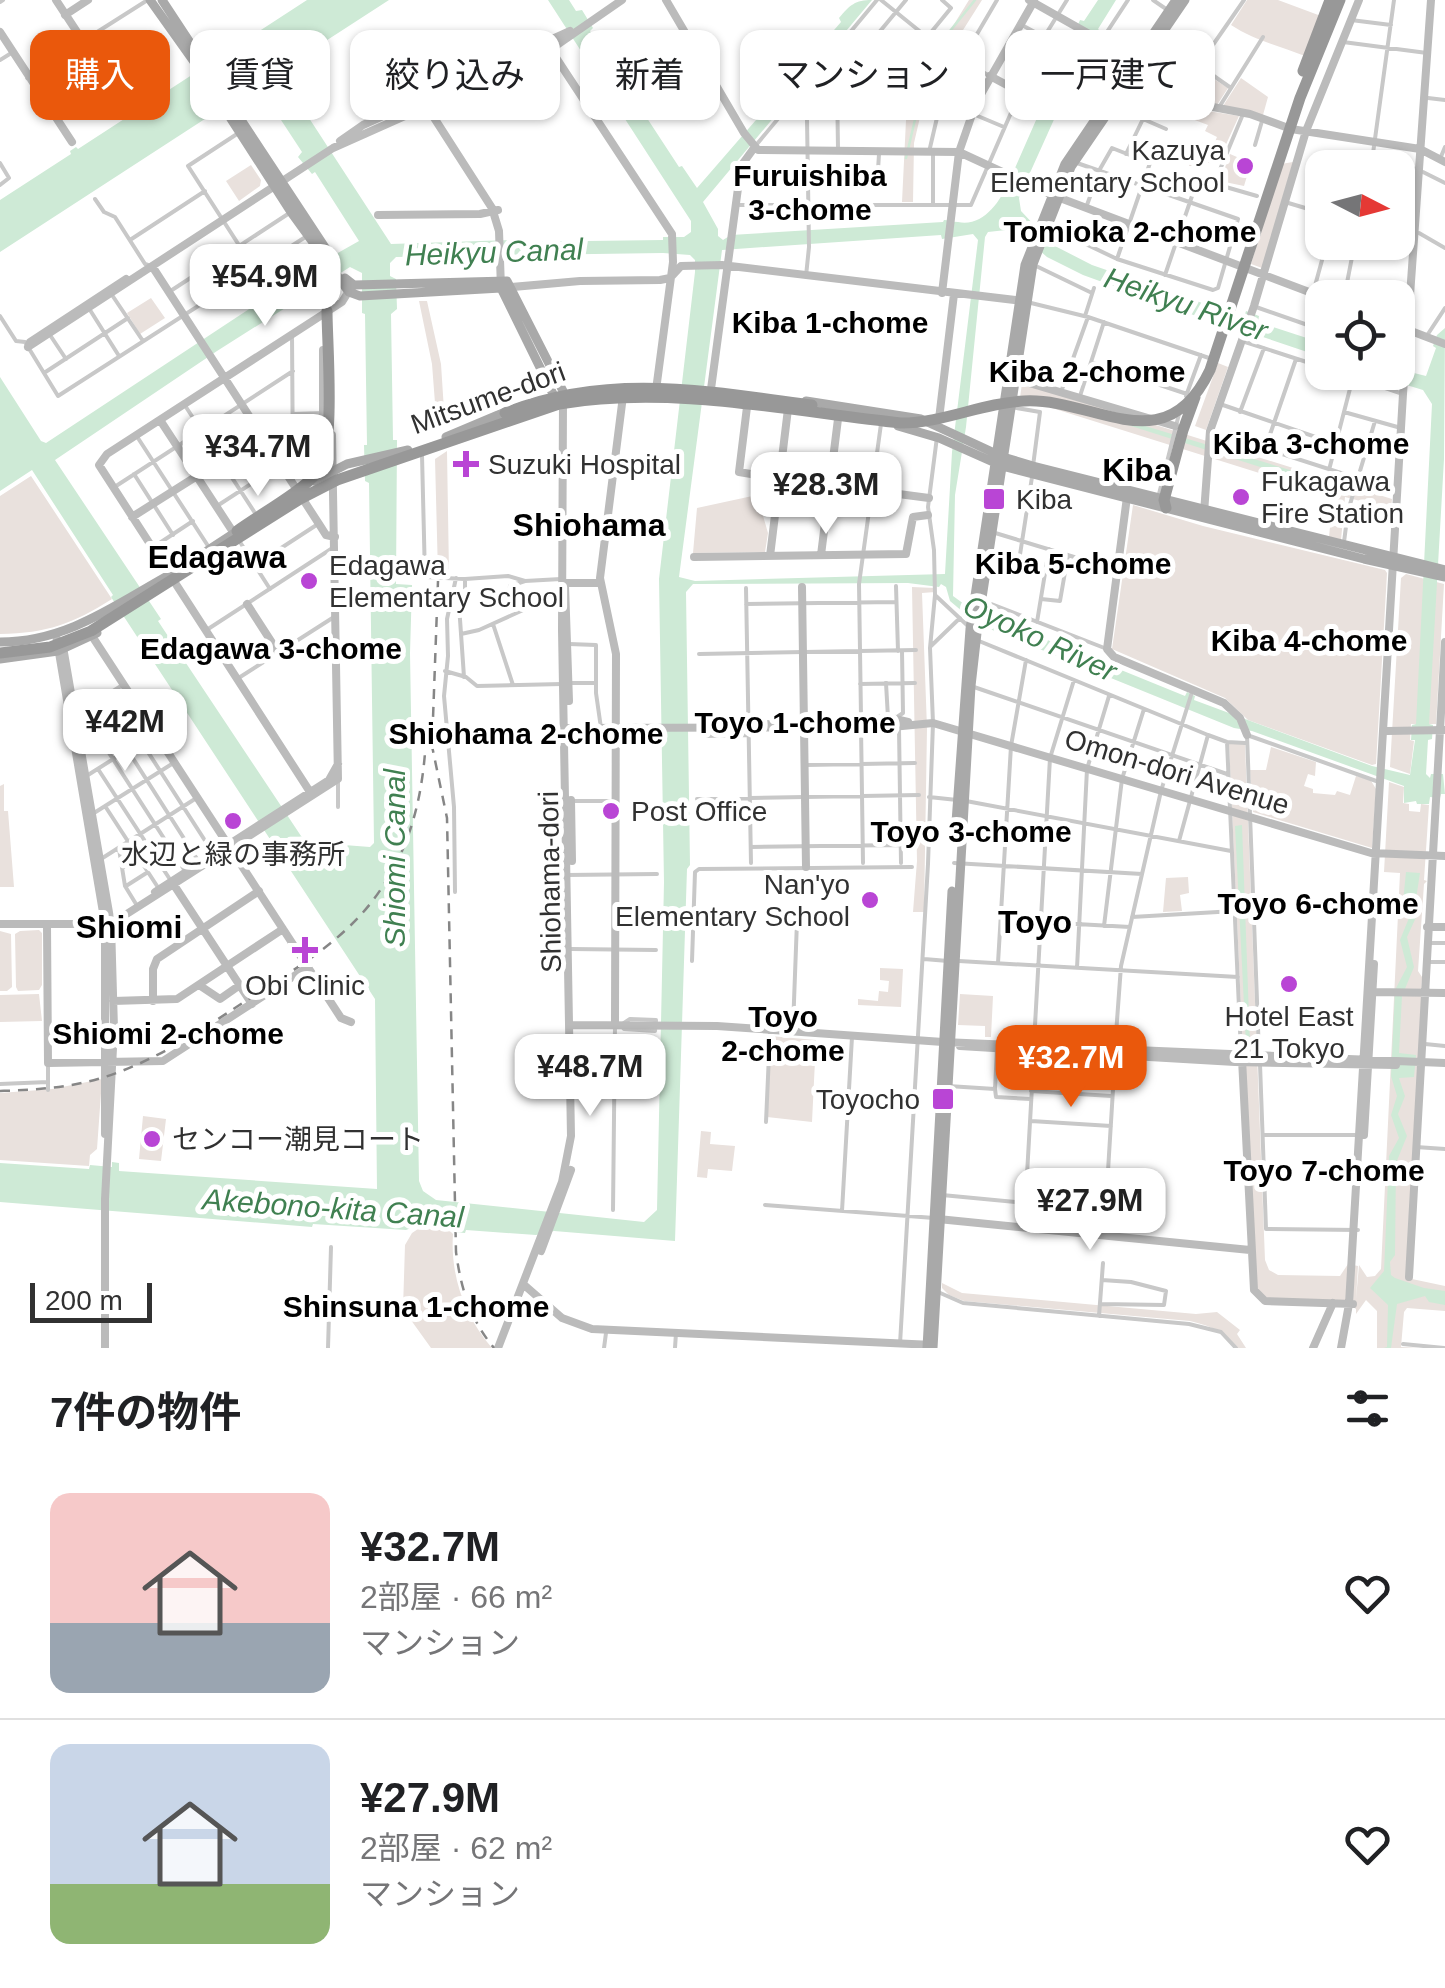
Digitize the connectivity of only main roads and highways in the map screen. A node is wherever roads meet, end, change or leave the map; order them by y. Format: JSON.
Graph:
{"nodes":[{"id":1,"x":148,"y":0,"type":"edge"},
{"id":2,"x":162,"y":0,"type":"edge"},
{"id":3,"x":1176,"y":0,"type":"edge"},
{"id":4,"x":1184,"y":0,"type":"edge"},
{"id":5,"x":1335,"y":0,"type":"edge"},
{"id":6,"x":1157,"y":30,"type":"edge"},
{"id":7,"x":1164,"y":30,"type":"edge"},
{"id":8,"x":190,"y":48,"type":"edge"},
{"id":9,"x":190,"y":52,"type":"edge"},
{"id":10,"x":235,"y":120,"type":"edge"},
{"id":11,"x":1097,"y":120,"type":"edge"},
{"id":12,"x":1103,"y":120,"type":"edge"},
{"id":13,"x":1275,"y":155,"type":"junction"},
{"id":14,"x":277,"y":185,"type":"junction"},
{"id":15,"x":1055,"y":196,"type":"junction"},
{"id":16,"x":1258,"y":223,"type":"junction"},
{"id":17,"x":1035,"y":247,"type":"junction"},
{"id":18,"x":328,"y":256,"type":"junction"},
{"id":19,"x":1023,"y":301,"type":"junction"},
{"id":20,"x":327,"y":312,"type":"road end"},
{"id":21,"x":558,"y":392,"type":"junction"},
{"id":22,"x":1077,"y":402,"type":"junction"},
{"id":23,"x":747,"y":404,"type":"junction"},
{"id":24,"x":789,"y":406,"type":"junction"},
{"id":25,"x":561,"y":408,"type":"junction"},
{"id":26,"x":938,"y":431,"type":"junction"},
{"id":27,"x":450,"y":442,"type":"junction"},
{"id":28,"x":1177,"y":448,"type":"junction"},
{"id":29,"x":407,"y":456,"type":"junction"},
{"id":30,"x":999,"y":460,"type":"junction"},
{"id":31,"x":1032,"y":470,"type":"junction"},
{"id":32,"x":331,"y":474,"type":"junction"},
{"id":33,"x":297,"y":490,"type":"junction"},
{"id":34,"x":1167,"y":504,"type":"junction"},
{"id":35,"x":1203,"y":514,"type":"junction"},
{"id":36,"x":988,"y":531,"type":"junction"},
{"id":37,"x":236,"y":536,"type":"junction"},
{"id":38,"x":214,"y":547,"type":"junction"},
{"id":39,"x":1395,"y":563,"type":"junction"},
{"id":40,"x":1445,"y":574,"type":"edge"},
{"id":41,"x":172,"y":578,"type":"junction"},
{"id":42,"x":146,"y":593,"type":"junction"},
{"id":43,"x":978,"y":602,"type":"junction"},
{"id":44,"x":973,"y":624,"type":"junction"},
{"id":45,"x":0,"y":650,"type":"edge"},
{"id":46,"x":964,"y":732,"type":"junction"},
{"id":47,"x":948,"y":1042,"type":"junction"},
{"id":48,"x":937,"y":1218,"type":"junction"},
{"id":49,"x":930,"y":1346,"type":"edge"}],
"edges":[{"from":1,"to":9,"type":"main road"},
{"from":2,"to":8,"type":"main road"},
{"from":3,"to":6,"type":"main road"},
{"from":4,"to":7,"type":"main road"},
{"from":5,"to":13,"type":"highway"},
{"from":5,"to":16,"type":"highway"},
{"from":10,"to":14,"type":"main road"},
{"from":11,"to":15,"type":"main road"},
{"from":12,"to":15,"type":"main road"},
{"from":13,"to":22,"type":"highway"},
{"from":13,"to":28,"type":"highway"},
{"from":14,"to":18,"type":"main road"},
{"from":14,"to":18,"type":"main road"},
{"from":15,"to":17,"type":"main road"},
{"from":16,"to":22,"type":"highway"},
{"from":16,"to":28,"type":"highway"},
{"from":17,"to":19,"type":"main road"},
{"from":17,"to":19,"type":"main road"},
{"from":18,"to":21,"type":"main road"},
{"from":19,"to":30,"type":"main road"},
{"from":19,"to":30,"type":"main road"},
{"from":20,"to":38,"type":"highway"},
{"from":21,"to":24,"type":"main road","name":"Mitsume-dori"},
{"from":21,"to":25,"type":"main road"},
{"from":21,"to":29,"type":"main road","name":"Mitsume-dori"},
{"from":22,"to":27,"type":"highway"},
{"from":22,"to":38,"type":"highway"},
{"from":23,"to":24,"type":"highway"},
{"from":23,"to":25,"type":"main road","name":"Mitsume-dori"},
{"from":23,"to":27,"type":"highway"},
{"from":24,"to":26,"type":"main road"},
{"from":24,"to":26,"type":"main road"},
{"from":25,"to":29,"type":"main road","name":"Mitsume-dori"},
{"from":26,"to":30,"type":"main road"},
{"from":27,"to":45,"type":"highway"},
{"from":28,"to":34,"type":"highway"},
{"from":29,"to":32,"type":"main road","name":"Mitsume-dori"},
{"from":29,"to":32,"type":"main road","name":"Mitsume-dori"},
{"from":30,"to":31,"type":"main road"},
{"from":30,"to":36,"type":"main road"},
{"from":31,"to":34,"type":"main road"},
{"from":31,"to":34,"type":"main road"},
{"from":32,"to":33,"type":"main road","name":"Mitsume-dori"},
{"from":33,"to":37,"type":"main road","name":"Mitsume-dori"},
{"from":33,"to":37,"type":"main road","name":"Mitsume-dori"},
{"from":34,"to":35,"type":"main road"},
{"from":35,"to":39,"type":"main road"},
{"from":35,"to":39,"type":"main road"},
{"from":36,"to":43,"type":"main road"},
{"from":36,"to":43,"type":"main road"},
{"from":37,"to":38,"type":"main road","name":"Mitsume-dori"},
{"from":37,"to":41,"type":"main road","name":"Mitsume-dori"},
{"from":38,"to":41,"type":"main road","name":"Mitsume-dori"},
{"from":38,"to":45,"type":"highway"},
{"from":39,"to":40,"type":"main road"},
{"from":41,"to":42,"type":"main road","name":"Mitsume-dori"},
{"from":42,"to":45,"type":"main road","name":"Mitsume-dori"},
{"from":42,"to":45,"type":"main road","name":"Mitsume-dori"},
{"from":43,"to":44,"type":"main road"},
{"from":44,"to":46,"type":"main road"},
{"from":44,"to":46,"type":"main road"},
{"from":46,"to":47,"type":"main road"},
{"from":47,"to":48,"type":"main road"},
{"from":47,"to":48,"type":"main road"},
{"from":48,"to":49,"type":"main road"}]}
